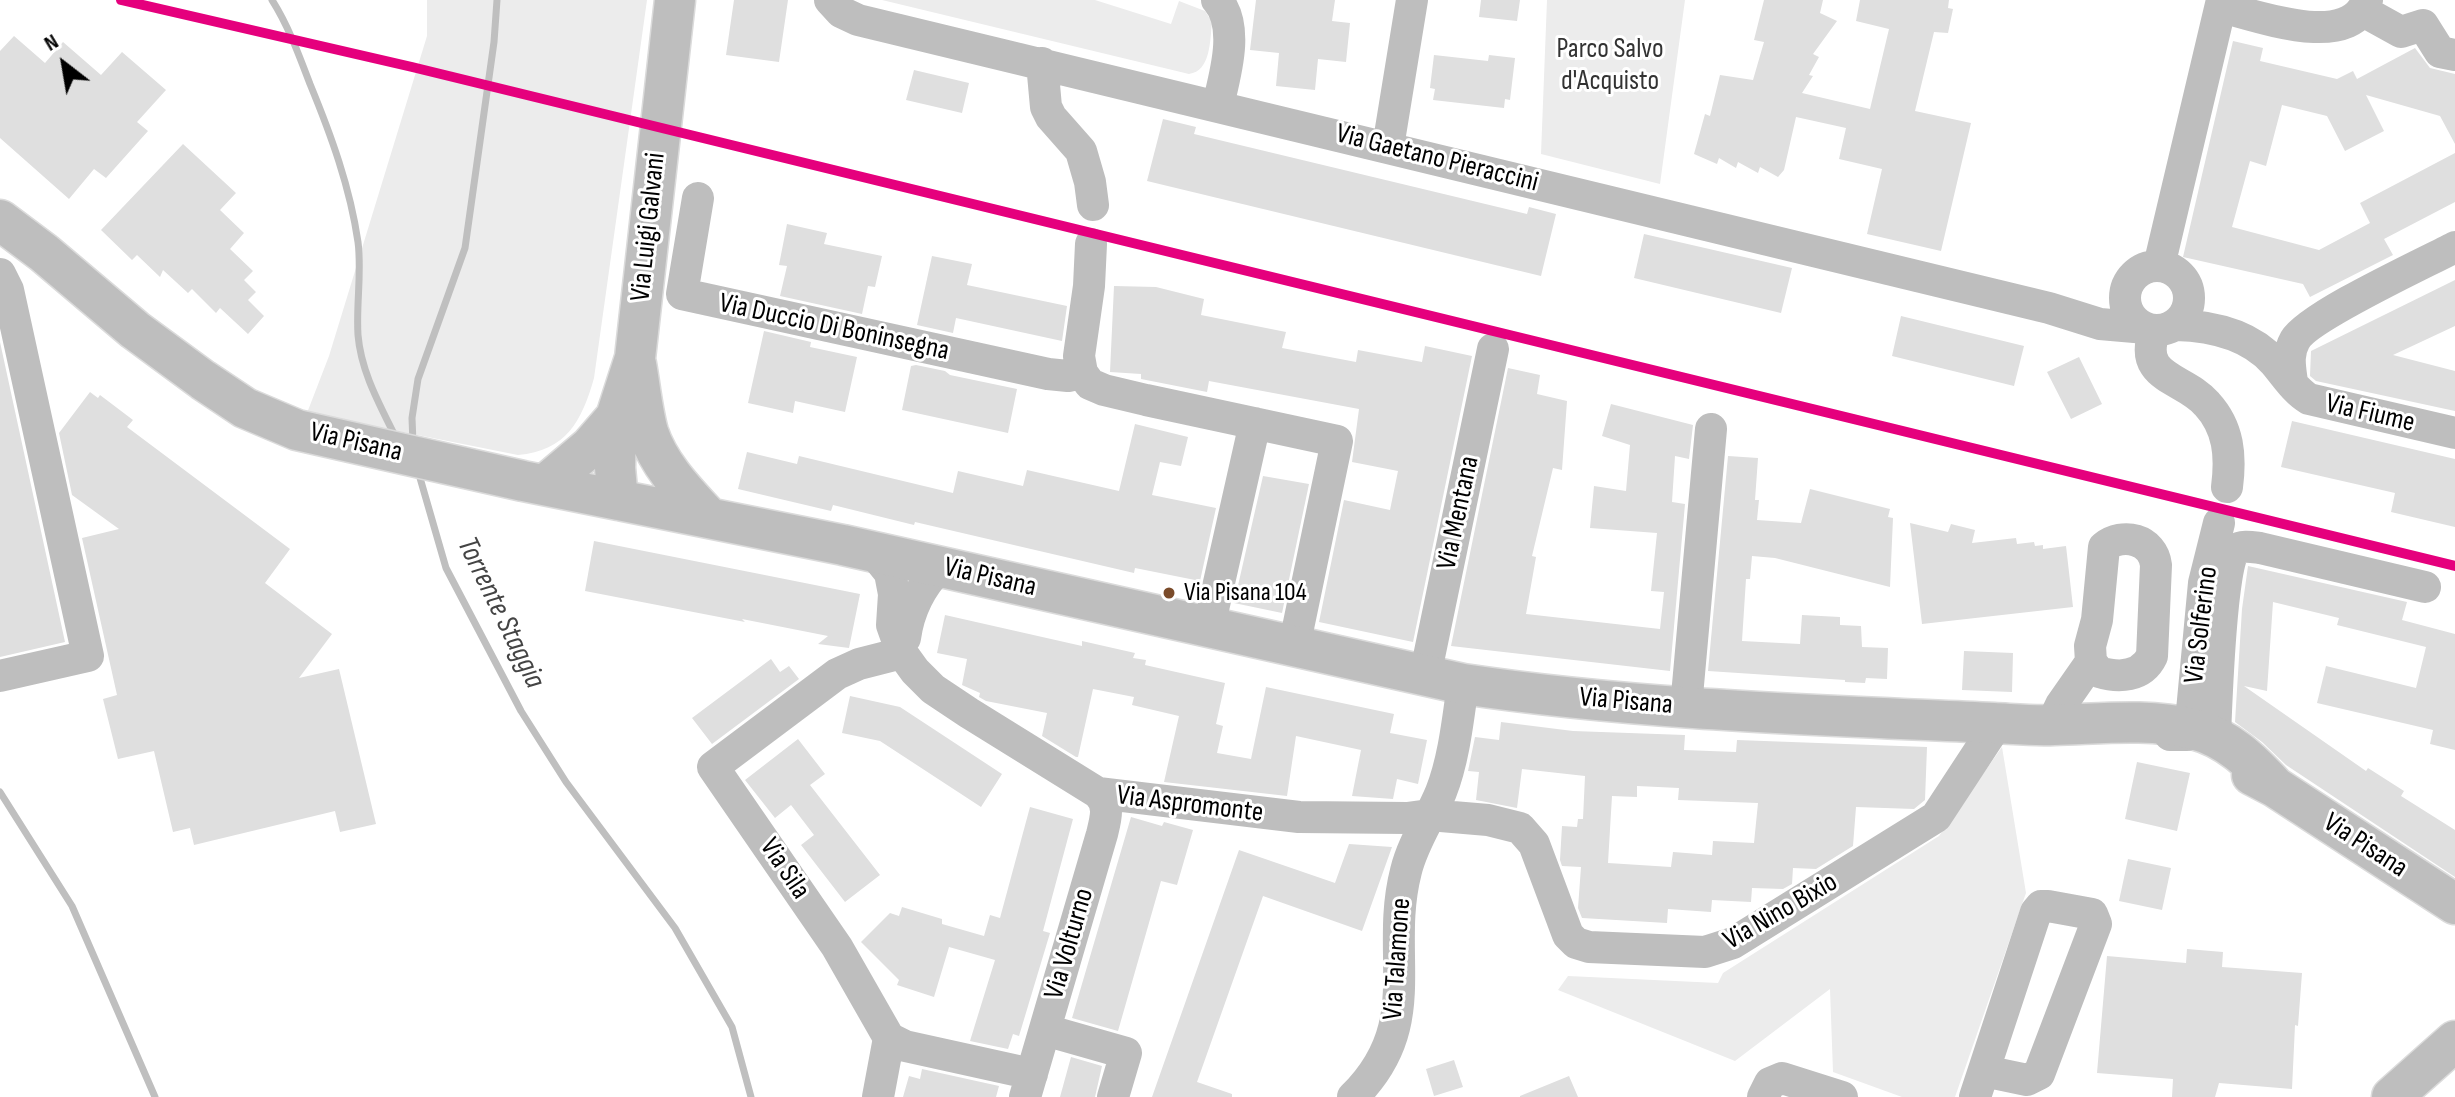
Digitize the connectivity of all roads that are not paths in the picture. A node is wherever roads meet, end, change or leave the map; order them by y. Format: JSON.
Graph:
{"nodes":[{"id":1,"x":675,"y":0,"type":"edge"},
{"id":2,"x":830,"y":0,"type":"edge"},
{"id":3,"x":1217,"y":0,"type":"edge"},
{"id":4,"x":1412,"y":0,"type":"edge"},
{"id":5,"x":2222,"y":4,"type":"edge"},
{"id":6,"x":2365,"y":5,"type":"edge"},
{"id":7,"x":2455,"y":55,"type":"edge"},
{"id":8,"x":1042,"y":63,"type":"junction"},
{"id":9,"x":1218,"y":105,"type":"junction"},
{"id":10,"x":1388,"y":147,"type":"junction"},
{"id":11,"x":698,"y":198,"type":"dead end"},
{"id":12,"x":1093,"y":205,"type":"dead end"},
{"id":13,"x":0,"y":220,"type":"edge"},
{"id":14,"x":1091,"y":244,"type":"dead end"},
{"id":15,"x":2455,"y":247,"type":"edge"},
{"id":16,"x":2159,"y":266,"type":"junction"},
{"id":17,"x":0,"y":274,"type":"edge"},
{"id":18,"x":2159,"y":318,"type":"junction"},
{"id":19,"x":2305,"y":329,"type":"junction"},
{"id":20,"x":1493,"y":349,"type":"dead end"},
{"id":21,"x":1082,"y":373,"type":"junction"},
{"id":22,"x":2292,"y":382,"type":"junction"},
{"id":23,"x":632,"y":422,"type":"junction"},
{"id":24,"x":1255,"y":423,"type":"junction"},
{"id":25,"x":1711,"y":429,"type":"dead end"},
{"id":26,"x":2455,"y":433,"type":"edge"},
{"id":27,"x":534,"y":483,"type":"junction"},
{"id":28,"x":2227,"y":487,"type":"dead end"},
{"id":29,"x":618,"y":500,"type":"junction"},
{"id":30,"x":709,"y":518,"type":"junction"},
{"id":31,"x":2219,"y":523,"type":"dead end"},
{"id":32,"x":873,"y":552,"type":"junction"},
{"id":33,"x":940,"y":567,"type":"junction"},
{"id":34,"x":2425,"y":587,"type":"dead end"},
{"id":35,"x":1209,"y":627,"type":"junction"},
{"id":36,"x":1294,"y":647,"type":"junction"},
{"id":37,"x":902,"y":653,"type":"junction"},
{"id":38,"x":2091,"y":662,"type":"dead end"},
{"id":39,"x":0,"y":676,"type":"edge"},
{"id":40,"x":1425,"y":676,"type":"junction"},
{"id":41,"x":1463,"y":684,"type":"junction"},
{"id":42,"x":1686,"y":707,"type":"junction"},
{"id":43,"x":1997,"y":724,"type":"junction"},
{"id":44,"x":2051,"y":726,"type":"junction"},
{"id":45,"x":2202,"y":733,"type":"junction"},
{"id":46,"x":2121,"y":737,"type":"junction"},
{"id":47,"x":2275,"y":787,"type":"junction"},
{"id":48,"x":1098,"y":793,"type":"junction"},
{"id":49,"x":1429,"y":815,"type":"junction"},
{"id":50,"x":2455,"y":904,"type":"edge"},
{"id":51,"x":1045,"y":1030,"type":"junction"},
{"id":52,"x":889,"y":1038,"type":"junction"},
{"id":53,"x":2455,"y":1041,"type":"edge"},
{"id":54,"x":1980,"y":1084,"type":"edge"},
{"id":55,"x":1029,"y":1086,"type":"edge"},
{"id":56,"x":1770,"y":1088,"type":"edge"},
{"id":57,"x":878,"y":1097,"type":"edge"},
{"id":58,"x":1113,"y":1097,"type":"edge"},
{"id":59,"x":1353,"y":1097,"type":"edge"},
{"id":60,"x":1842,"y":1097,"type":"edge"},
{"id":61,"x":2392,"y":1097,"type":"edge"}],
"edges":[{"from":1,"to":23,"type":"main road","name":"Via Luigi Galvani"},
{"from":2,"to":8,"type":"street","name":"Via Gaetano Pieraccini"},
{"from":3,"to":9,"type":"street"},
{"from":4,"to":10,"type":"street"},
{"from":5,"to":6,"type":"street"},
{"from":5,"to":16,"type":"street"},
{"from":6,"to":7,"type":"street"},
{"from":8,"to":9,"type":"street","name":"Via Gaetano Pieraccini"},
{"from":8,"to":12,"type":"street"},
{"from":9,"to":10,"type":"street","name":"Via Gaetano Pieraccini"},
{"from":10,"to":18,"type":"street","name":"Via Gaetano Pieraccini"},
{"from":11,"to":21,"type":"street","name":"Via Duccio Di Boninsegna"},
{"from":13,"to":27,"type":"main road","name":"Via Pisana"},
{"from":14,"to":21,"type":"street"},
{"from":15,"to":19,"type":"street"},
{"from":16,"to":18,"type":"street"},
{"from":16,"to":18,"type":"street"},
{"from":17,"to":39,"type":"street"},
{"from":18,"to":19,"type":"street"},
{"from":18,"to":22,"type":"street","name":"Via Fiume"},
{"from":18,"to":28,"type":"street"},
{"from":19,"to":22,"type":"street"},
{"from":20,"to":40,"type":"street","name":"Via Mentana"},
{"from":21,"to":24,"type":"street"},
{"from":22,"to":26,"type":"street","name":"Via Fiume"},
{"from":23,"to":27,"type":"main road"},
{"from":23,"to":29,"type":"main road","name":"Via Luigi Galvani"},
{"from":23,"to":30,"type":"main road","name":"Via Luigi Galvani"},
{"from":24,"to":35,"type":"street"},
{"from":24,"to":36,"type":"street"},
{"from":25,"to":42,"type":"street"},
{"from":27,"to":29,"type":"main road","name":"Via Pisana"},
{"from":29,"to":30,"type":"main road","name":"Via Pisana"},
{"from":30,"to":32,"type":"main road","name":"Via Pisana"},
{"from":31,"to":45,"type":"street","name":"Via Solferino"},
{"from":32,"to":33,"type":"main road","name":"Via Pisana"},
{"from":32,"to":37,"type":"street","name":"Via Aspromonte"},
{"from":33,"to":35,"type":"main road","name":"Via Pisana"},
{"from":33,"to":37,"type":"street"},
{"from":34,"to":45,"type":"street"},
{"from":35,"to":36,"type":"main road","name":"Via Pisana"},
{"from":36,"to":40,"type":"main road","name":"Via Pisana"},
{"from":37,"to":48,"type":"street","name":"Via Aspromonte"},
{"from":37,"to":52,"type":"street","name":"Via Sila"},
{"from":38,"to":44,"type":"street"},
{"from":40,"to":41,"type":"main road","name":"Via Pisana"},
{"from":41,"to":42,"type":"main road","name":"Via Pisana"},
{"from":41,"to":49,"type":"street","name":"Via Talamone"},
{"from":42,"to":43,"type":"main road","name":"Via Pisana"},
{"from":43,"to":44,"type":"main road","name":"Via Pisana"},
{"from":43,"to":49,"type":"street","name":"Via Nino Bixio"},
{"from":44,"to":45,"type":"main road","name":"Via Pisana"},
{"from":44,"to":46,"type":"main road","name":"Via Pisana"},
{"from":45,"to":46,"type":"street"},
{"from":45,"to":47,"type":"main road","name":"Via Pisana"},
{"from":46,"to":47,"type":"main road","name":"Via Pisana"},
{"from":47,"to":50,"type":"main road","name":"Via Pisana"},
{"from":48,"to":49,"type":"street","name":"Via Aspromonte"},
{"from":48,"to":51,"type":"street","name":"Via Volturno"},
{"from":49,"to":59,"type":"street","name":"Via Talamone"},
{"from":51,"to":55,"type":"street","name":"Via Volturno"},
{"from":51,"to":58,"type":"street"},
{"from":52,"to":55,"type":"street"},
{"from":52,"to":57,"type":"street"},
{"from":53,"to":61,"type":"main road"},
{"from":54,"to":54,"type":"street"},
{"from":56,"to":60,"type":"street"}]}
